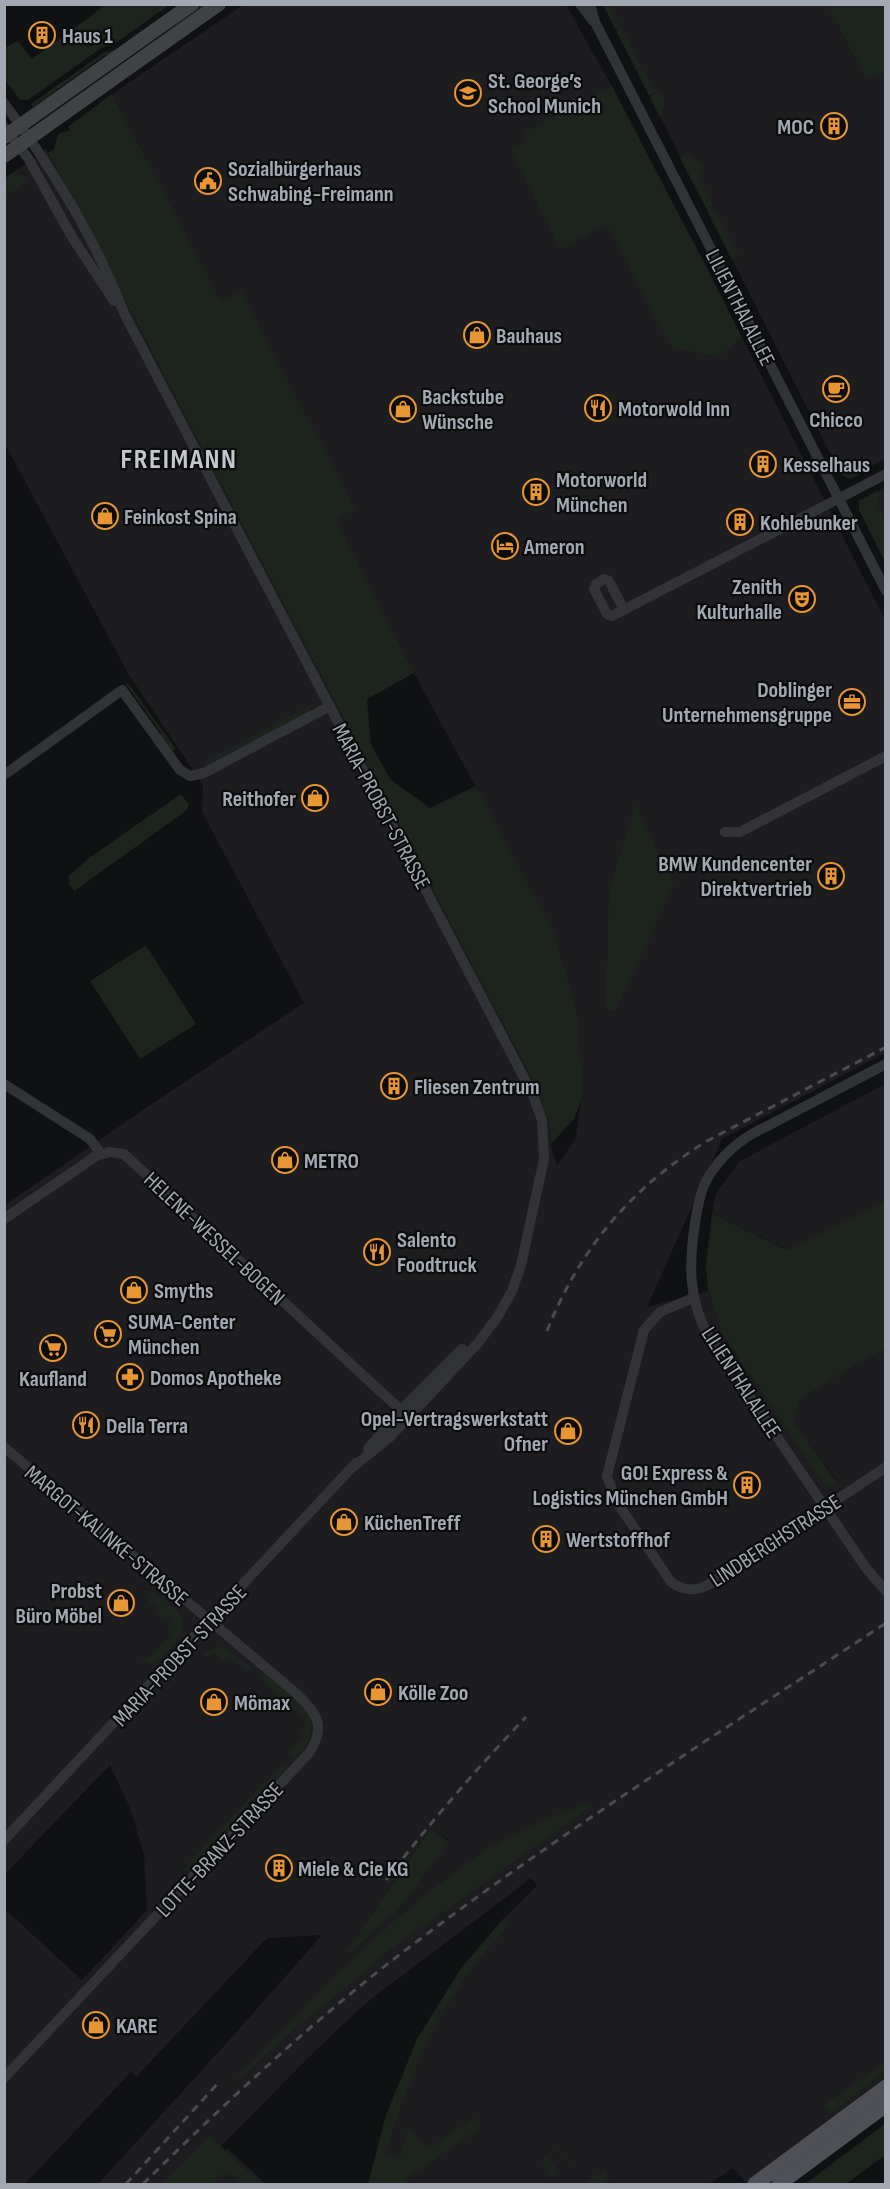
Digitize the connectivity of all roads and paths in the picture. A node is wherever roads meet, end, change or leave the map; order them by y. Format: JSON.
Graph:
{"nodes":[{"id":1,"x":192,"y":4,"type":"edge"},
{"id":2,"x":219,"y":4,"type":"edge"},
{"id":3,"x":580,"y":4,"type":"edge"},
{"id":4,"x":590,"y":4,"type":"edge"},
{"id":5,"x":595,"y":22,"type":"junction"},
{"id":6,"x":4,"y":104,"type":"edge"},
{"id":7,"x":10,"y":131,"type":"edge"},
{"id":8,"x":25,"y":142,"type":"junction"},
{"id":9,"x":4,"y":156,"type":"edge"},
{"id":10,"x":885,"y":474,"type":"edge"},
{"id":11,"x":838,"y":498,"type":"junction"},
{"id":12,"x":885,"y":591,"type":"edge"},
{"id":13,"x":624,"y":609,"type":"junction"},
{"id":14,"x":330,"y":706,"type":"junction"},
{"id":15,"x":885,"y":756,"type":"edge"},
{"id":16,"x":4,"y":775,"type":"edge"},
{"id":17,"x":724,"y":832,"type":"dead end"},
{"id":18,"x":885,"y":1064,"type":"edge"},
{"id":19,"x":4,"y":1084,"type":"edge"},
{"id":20,"x":101,"y":1154,"type":"junction"},
{"id":21,"x":4,"y":1219,"type":"edge"},
{"id":22,"x":693,"y":1299,"type":"junction"},
{"id":23,"x":405,"y":1414,"type":"junction"},
{"id":24,"x":4,"y":1447,"type":"edge"},
{"id":25,"x":885,"y":1467,"type":"edge"},
{"id":26,"x":885,"y":1591,"type":"edge"},
{"id":27,"x":210,"y":1621,"type":"junction"},
{"id":28,"x":4,"y":1840,"type":"edge"},
{"id":29,"x":4,"y":2078,"type":"edge"},
{"id":30,"x":885,"y":2087,"type":"edge"},
{"id":31,"x":885,"y":2105,"type":"edge"},
{"id":32,"x":755,"y":2184,"type":"edge"},
{"id":33,"x":779,"y":2184,"type":"edge"}],
"edges":[{"from":1,"to":7,"type":"main road"},
{"from":2,"to":8,"type":"main road"},
{"from":3,"to":5,"type":"street","name":"LILIENTHALALLEE"},
{"from":4,"to":5,"type":"street","name":"LILIENTHALALLEE"},
{"from":5,"to":11,"type":"street","name":"LILIENTHALALLEE"},
{"from":6,"to":7,"type":"street","name":"MARIA-PROBST-STRASSE"},
{"from":7,"to":8,"type":"street","name":"MARIA-PROBST-STRASSE"},
{"from":8,"to":9,"type":"main road"},
{"from":8,"to":14,"type":"street","name":"MARIA-PROBST-STRASSE"},
{"from":10,"to":11,"type":"street"},
{"from":11,"to":12,"type":"street","name":"LILIENTHALALLEE"},
{"from":11,"to":13,"type":"street"},
{"from":13,"to":13,"type":"street"},
{"from":14,"to":16,"type":"street"},
{"from":14,"to":23,"type":"street","name":"MARIA-PROBST-STRASSE"},
{"from":15,"to":17,"type":"street"},
{"from":18,"to":22,"type":"street","name":"LILIENTHALALLEE"},
{"from":19,"to":20,"type":"street"},
{"from":20,"to":21,"type":"street"},
{"from":20,"to":23,"type":"street","name":"HELENE-WESSEL-BOGEN"},
{"from":22,"to":25,"type":"street","name":"LINDBERGHSTRASSE"},
{"from":22,"to":26,"type":"street","name":"LILIENTHALALLEE"},
{"from":23,"to":27,"type":"street","name":"MARIA-PROBST-STRASSE"},
{"from":24,"to":27,"type":"street","name":"MARGOT-KALINKE-STRASSE"},
{"from":27,"to":28,"type":"street","name":"MARIA-PROBST-STRASSE"},
{"from":27,"to":29,"type":"street","name":"LOTTE-BRANZ-STRASSE"},
{"from":30,"to":32,"type":"main road"},
{"from":31,"to":33,"type":"main road"}]}
